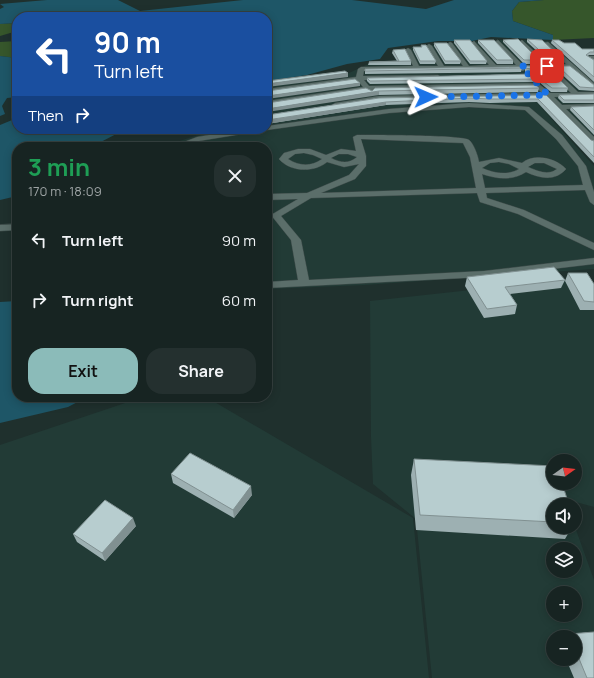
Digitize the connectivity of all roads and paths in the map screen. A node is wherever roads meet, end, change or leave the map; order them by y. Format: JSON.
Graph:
{"nodes":[{"id":1,"x":498,"y":42,"type":"edge"},
{"id":2,"x":522,"y":42,"type":"edge"},
{"id":3,"x":474,"y":43,"type":"edge"},
{"id":4,"x":546,"y":43,"type":"edge"},
{"id":5,"x":450,"y":44,"type":"edge"},
{"id":6,"x":429,"y":46,"type":"dead end"},
{"id":7,"x":408,"y":50,"type":"dead end"},
{"id":8,"x":521,"y":66,"type":"junction"},
{"id":9,"x":547,"y":66,"type":"junction"},
{"id":10,"x":572,"y":66,"type":"junction"},
{"id":11,"x":467,"y":67,"type":"junction"},
{"id":12,"x":494,"y":67,"type":"junction"},
{"id":13,"x":418,"y":68,"type":"junction"},
{"id":14,"x":442,"y":68,"type":"junction"},
{"id":15,"x":521,"y":75,"type":"edge"},
{"id":16,"x":444,"y":76,"type":"edge"},
{"id":17,"x":359,"y":78,"type":"junction"},
{"id":18,"x":594,"y":86,"type":"edge"},
{"id":19,"x":367,"y":88,"type":"junction"},
{"id":20,"x":272,"y":90,"type":"edge"},
{"id":21,"x":576,"y":94,"type":"junction"},
{"id":22,"x":594,"y":94,"type":"edge"},
{"id":23,"x":548,"y":95,"type":"junction"},
{"id":24,"x":379,"y":98,"type":"junction"},
{"id":25,"x":272,"y":102,"type":"edge"},
{"id":26,"x":327,"y":106,"type":"edge"},
{"id":27,"x":560,"y":107,"type":"junction"},
{"id":28,"x":593,"y":107,"type":"edge"},
{"id":29,"x":272,"y":127,"type":"edge"},
{"id":30,"x":228,"y":134,"type":"edge"},
{"id":31,"x":594,"y":141,"type":"edge"},
{"id":32,"x":189,"y":142,"type":"edge"},
{"id":33,"x":362,"y":156,"type":"junction"},
{"id":34,"x":476,"y":168,"type":"junction"},
{"id":35,"x":588,"y":187,"type":"junction"},
{"id":36,"x":480,"y":190,"type":"junction"},
{"id":37,"x":309,"y":196,"type":"junction"},
{"id":38,"x":272,"y":198,"type":"edge"},
{"id":39,"x":594,"y":202,"type":"edge"},
{"id":40,"x":12,"y":227,"type":"edge"},
{"id":41,"x":0,"y":228,"type":"edge"},
{"id":42,"x":594,"y":247,"type":"edge"},
{"id":43,"x":594,"y":261,"type":"edge"},
{"id":44,"x":304,"y":283,"type":"junction"},
{"id":45,"x":272,"y":285,"type":"edge"}],
"edges":[{"from":1,"to":8,"type":"lane"},
{"from":2,"to":9,"type":"lane"},
{"from":3,"to":12,"type":"lane"},
{"from":4,"to":10,"type":"lane"},
{"from":5,"to":11,"type":"lane"},
{"from":6,"to":14,"type":"lane"},
{"from":7,"to":13,"type":"lane"},
{"from":8,"to":9,"type":"lane"},
{"from":8,"to":12,"type":"lane"},
{"from":8,"to":15,"type":"lane"},
{"from":9,"to":10,"type":"lane"},
{"from":9,"to":21,"type":"lane"},
{"from":10,"to":18,"type":"lane"},
{"from":11,"to":12,"type":"lane"},
{"from":11,"to":14,"type":"lane"},
{"from":13,"to":14,"type":"lane"},
{"from":13,"to":17,"type":"lane"},
{"from":16,"to":17,"type":"lane"},
{"from":17,"to":19,"type":"lane"},
{"from":17,"to":20,"type":"lane"},
{"from":19,"to":23,"type":"lane"},
{"from":19,"to":24,"type":"lane"},
{"from":19,"to":25,"type":"lane"},
{"from":21,"to":22,"type":"lane"},
{"from":21,"to":23,"type":"lane"},
{"from":23,"to":24,"type":"lane"},
{"from":23,"to":27,"type":"lane"},
{"from":24,"to":26,"type":"lane"},
{"from":27,"to":28,"type":"lane"},
{"from":27,"to":31,"type":"lane"},
{"from":29,"to":35,"type":"lane"},
{"from":30,"to":32,"type":"lane"},
{"from":33,"to":33,"type":"lane"},
{"from":33,"to":34,"type":"lane"},
{"from":33,"to":37,"type":"lane"},
{"from":34,"to":34,"type":"lane"},
{"from":34,"to":36,"type":"lane"},
{"from":35,"to":36,"type":"lane"},
{"from":35,"to":39,"type":"lane"},
{"from":36,"to":37,"type":"lane"},
{"from":36,"to":42,"type":"lane"},
{"from":37,"to":38,"type":"lane"},
{"from":37,"to":44,"type":"lane"},
{"from":40,"to":41,"type":"lane"},
{"from":43,"to":44,"type":"lane"},
{"from":44,"to":45,"type":"lane"}]}
